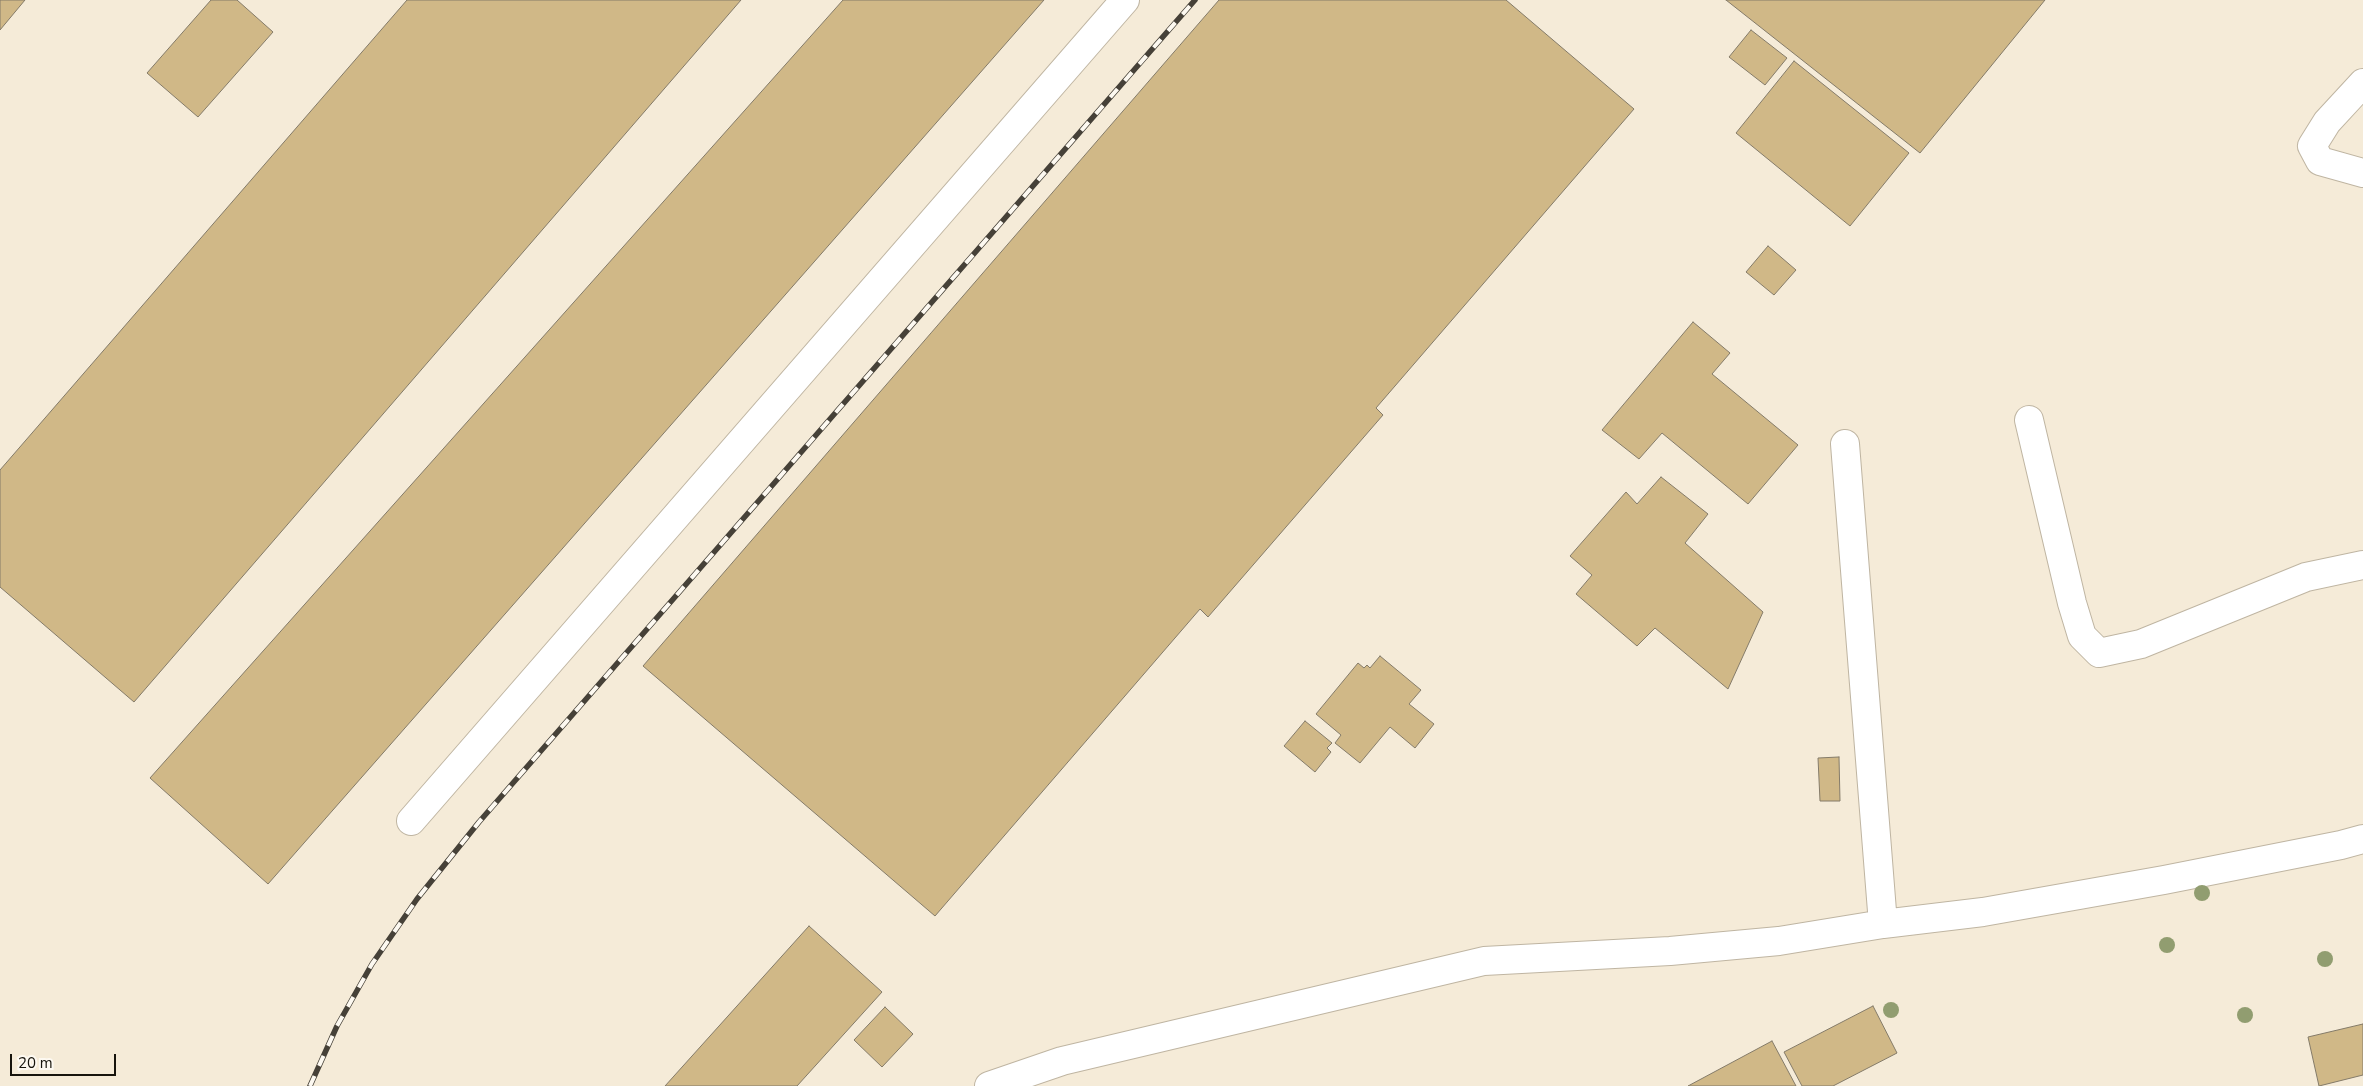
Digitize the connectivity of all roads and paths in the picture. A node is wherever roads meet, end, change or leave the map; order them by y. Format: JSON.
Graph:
{"nodes":[{"id":1,"x":1125,"y":0,"type":"edge"},
{"id":2,"x":2363,"y":83,"type":"edge"},
{"id":3,"x":2363,"y":173,"type":"edge"},
{"id":4,"x":2029,"y":420,"type":"dead end"},
{"id":5,"x":1845,"y":444,"type":"dead end"},
{"id":6,"x":2363,"y":565,"type":"edge"},
{"id":7,"x":411,"y":820,"type":"dead end"},
{"id":8,"x":2363,"y":839,"type":"edge"},
{"id":9,"x":1883,"y":924,"type":"junction"},
{"id":10,"x":989,"y":1086,"type":"edge"}],
"edges":[{"from":1,"to":7,"type":"lane"},
{"from":2,"to":3,"type":"lane"},
{"from":4,"to":6,"type":"lane"},
{"from":5,"to":9,"type":"lane"},
{"from":8,"to":9,"type":"lane"},
{"from":9,"to":10,"type":"lane"}]}
